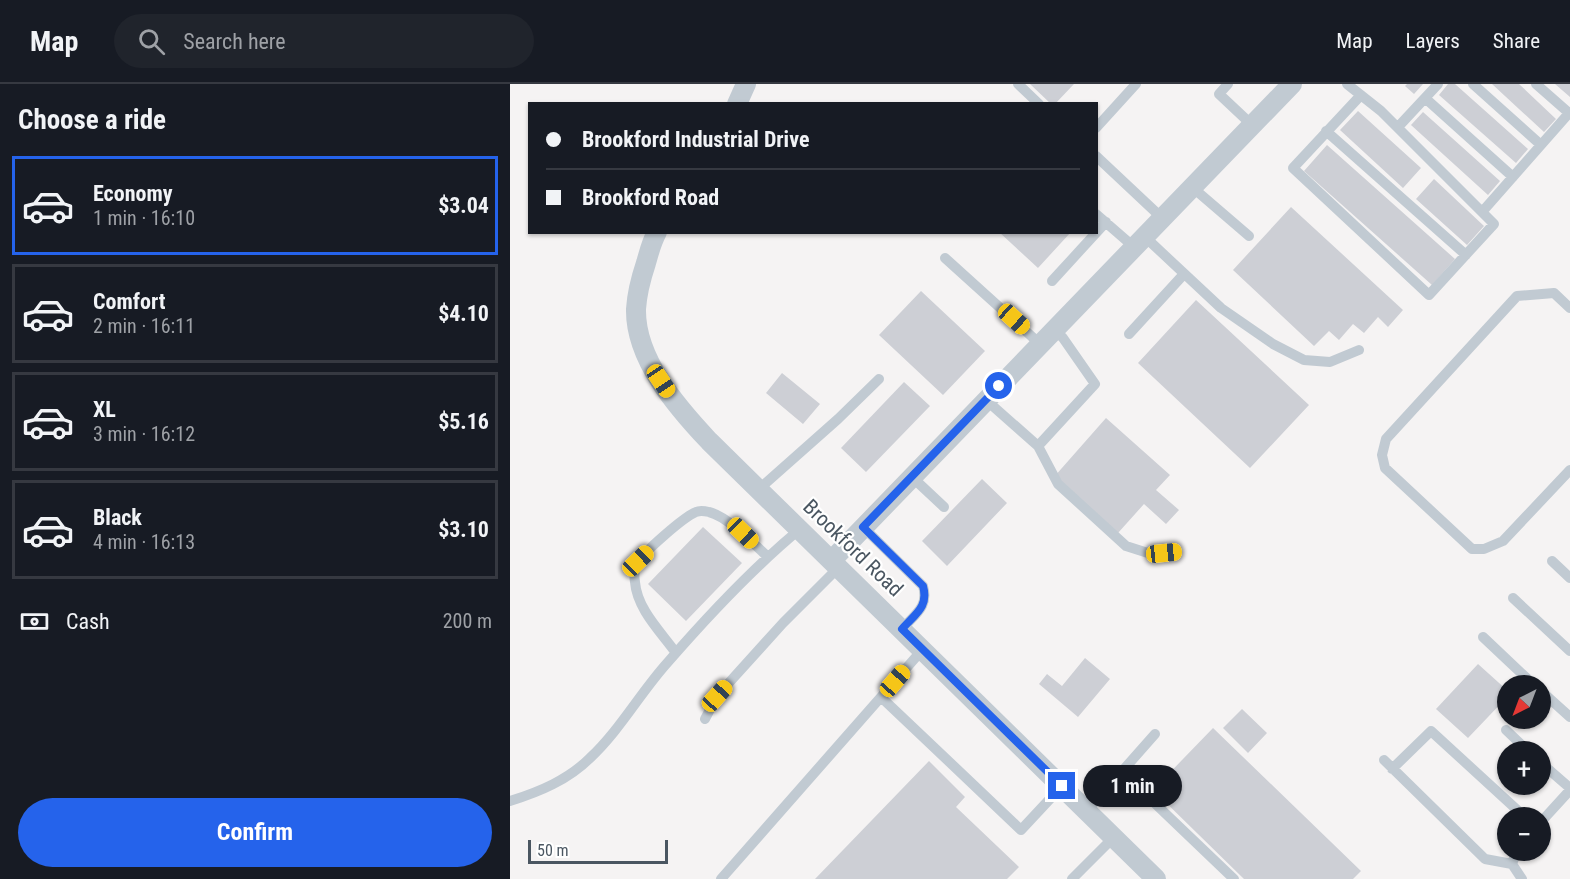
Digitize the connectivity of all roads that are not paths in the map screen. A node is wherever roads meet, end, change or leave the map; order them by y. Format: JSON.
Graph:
{"nodes":[{"id":1,"x":746,"y":84,"type":"edge"},
{"id":2,"x":1018,"y":84,"type":"edge"},
{"id":3,"x":1136,"y":84,"type":"edge"},
{"id":4,"x":1228,"y":84,"type":"edge"},
{"id":5,"x":1292,"y":84,"type":"edge"},
{"id":6,"x":1347,"y":84,"type":"edge"},
{"id":7,"x":1438,"y":84,"type":"edge"},
{"id":8,"x":1473,"y":84,"type":"edge"},
{"id":9,"x":1536,"y":84,"type":"edge"},
{"id":10,"x":1361,"y":95,"type":"junction"},
{"id":11,"x":1425,"y":98,"type":"junction"},
{"id":12,"x":737,"y":102,"type":"edge"},
{"id":13,"x":1037,"y":102,"type":"edge"},
{"id":14,"x":1569,"y":112,"type":"edge"},
{"id":15,"x":1252,"y":125,"type":"junction"},
{"id":16,"x":1098,"y":126,"type":"edge"},
{"id":17,"x":1398,"y":127,"type":"junction"},
{"id":18,"x":1326,"y":131,"type":"junction"},
{"id":19,"x":1541,"y":145,"type":"junction"},
{"id":20,"x":1098,"y":158,"type":"edge"},
{"id":21,"x":1513,"y":177,"type":"junction"},
{"id":22,"x":1192,"y":186,"type":"junction"},
{"id":23,"x":1482,"y":212,"type":"junction"},
{"id":24,"x":1098,"y":216,"type":"edge"},
{"id":25,"x":1162,"y":218,"type":"junction"},
{"id":26,"x":1106,"y":222,"type":"junction"},
{"id":27,"x":1098,"y":231,"type":"edge"},
{"id":28,"x":656,"y":234,"type":"edge"},
{"id":29,"x":1095,"y":234,"type":"edge"},
{"id":30,"x":1249,"y":236,"type":"dead end"},
{"id":31,"x":1139,"y":242,"type":"junction"},
{"id":32,"x":1466,"y":255,"type":"junction"},
{"id":33,"x":945,"y":258,"type":"dead end"},
{"id":34,"x":1184,"y":274,"type":"junction"},
{"id":35,"x":1052,"y":281,"type":"dead end"},
{"id":36,"x":1570,"y":308,"type":"edge"},
{"id":37,"x":1054,"y":329,"type":"junction"},
{"id":38,"x":1129,"y":334,"type":"dead end"},
{"id":39,"x":1040,"y":344,"type":"junction"},
{"id":40,"x":1359,"y":350,"type":"dead end"},
{"id":41,"x":879,"y":379,"type":"dead end"},
{"id":42,"x":986,"y":400,"type":"junction"},
{"id":43,"x":1038,"y":446,"type":"junction"},
{"id":44,"x":1570,"y":470,"type":"edge"},
{"id":45,"x":912,"y":477,"type":"junction"},
{"id":46,"x":759,"y":489,"type":"junction"},
{"id":47,"x":944,"y":507,"type":"dead end"},
{"id":48,"x":863,"y":527,"type":"junction"},
{"id":49,"x":800,"y":529,"type":"junction"},
{"id":50,"x":1177,"y":552,"type":"dead end"},
{"id":51,"x":768,"y":556,"type":"junction"},
{"id":52,"x":1552,"y":561,"type":"dead end"},
{"id":53,"x":836,"y":563,"type":"junction"},
{"id":54,"x":1570,"y":578,"type":"edge"},
{"id":55,"x":1513,"y":598,"type":"dead end"},
{"id":56,"x":902,"y":629,"type":"junction"},
{"id":57,"x":1483,"y":638,"type":"dead end"},
{"id":58,"x":923,"y":649,"type":"junction"},
{"id":59,"x":1570,"y":651,"type":"edge"},
{"id":60,"x":676,"y":653,"type":"junction"},
{"id":61,"x":1523,"y":675,"type":"edge"},
{"id":62,"x":881,"y":697,"type":"junction"},
{"id":63,"x":1551,"y":700,"type":"edge"},
{"id":64,"x":1570,"y":717,"type":"edge"},
{"id":65,"x":705,"y":719,"type":"dead end"},
{"id":66,"x":1506,"y":730,"type":"dead end"},
{"id":67,"x":1155,"y":734,"type":"dead end"},
{"id":68,"x":1518,"y":741,"type":"edge"},
{"id":69,"x":1384,"y":760,"type":"dead end"},
{"id":70,"x":1392,"y":769,"type":"junction"},
{"id":71,"x":1122,"y":772,"type":"junction"},
{"id":72,"x":1551,"y":772,"type":"edge"},
{"id":73,"x":1062,"y":786,"type":"junction"},
{"id":74,"x":1570,"y":789,"type":"edge"},
{"id":75,"x":510,"y":801,"type":"edge"},
{"id":76,"x":1514,"y":807,"type":"edge"},
{"id":77,"x":1087,"y":811,"type":"junction"},
{"id":78,"x":1551,"y":811,"type":"edge"},
{"id":79,"x":1114,"y":837,"type":"junction"},
{"id":80,"x":1513,"y":861,"type":"edge"},
{"id":81,"x":1512,"y":864,"type":"junction"},
{"id":82,"x":721,"y":879,"type":"edge"},
{"id":83,"x":1072,"y":879,"type":"edge"},
{"id":84,"x":1156,"y":879,"type":"edge"},
{"id":85,"x":1234,"y":879,"type":"edge"},
{"id":86,"x":1522,"y":879,"type":"edge"}],
"edges":[{"from":1,"to":12,"type":"street"},
{"from":2,"to":13,"type":"lane"},
{"from":3,"to":16,"type":"lane"},
{"from":4,"to":15,"type":"lane"},
{"from":5,"to":15,"type":"street"},
{"from":6,"to":10,"type":"lane"},
{"from":7,"to":11,"type":"lane"},
{"from":8,"to":19,"type":"lane"},
{"from":9,"to":14,"type":"lane"},
{"from":10,"to":17,"type":"lane"},
{"from":10,"to":18,"type":"lane"},
{"from":11,"to":17,"type":"lane"},
{"from":11,"to":21,"type":"lane"},
{"from":14,"to":19,"type":"lane"},
{"from":15,"to":22,"type":"street"},
{"from":17,"to":23,"type":"lane"},
{"from":18,"to":32,"type":"lane"},
{"from":18,"to":32,"type":"lane"},
{"from":19,"to":21,"type":"lane"},
{"from":20,"to":25,"type":"lane"},
{"from":21,"to":23,"type":"lane"},
{"from":22,"to":25,"type":"street"},
{"from":22,"to":30,"type":"lane"},
{"from":23,"to":32,"type":"lane"},
{"from":24,"to":26,"type":"lane"},
{"from":25,"to":31,"type":"street"},
{"from":26,"to":27,"type":"lane"},
{"from":26,"to":31,"type":"lane"},
{"from":28,"to":46,"type":"street","name":"Brookford Road"},
{"from":29,"to":35,"type":"lane"},
{"from":31,"to":34,"type":"lane"},
{"from":31,"to":37,"type":"street"},
{"from":33,"to":39,"type":"lane"},
{"from":34,"to":38,"type":"lane"},
{"from":34,"to":40,"type":"lane"},
{"from":36,"to":44,"type":"lane"},
{"from":37,"to":39,"type":"street"},
{"from":37,"to":43,"type":"lane"},
{"from":39,"to":42,"type":"street"},
{"from":41,"to":46,"type":"lane"},
{"from":42,"to":43,"type":"lane"},
{"from":42,"to":45,"type":"street"},
{"from":43,"to":50,"type":"lane"},
{"from":45,"to":47,"type":"lane"},
{"from":45,"to":48,"type":"street"},
{"from":46,"to":49,"type":"street","name":"Brookford Road"},
{"from":48,"to":53,"type":"street"},
{"from":48,"to":56,"type":"lane"},
{"from":49,"to":51,"type":"lane"},
{"from":49,"to":53,"type":"street","name":"Brookford Road"},
{"from":51,"to":60,"type":"lane"},
{"from":51,"to":60,"type":"lane"},
{"from":52,"to":54,"type":"lane"},
{"from":53,"to":56,"type":"street","name":"Brookford Road"},
{"from":53,"to":65,"type":"lane"},
{"from":55,"to":59,"type":"lane"},
{"from":56,"to":58,"type":"street","name":"Brookford Road"},
{"from":57,"to":61,"type":"lane"},
{"from":58,"to":62,"type":"lane"},
{"from":58,"to":73,"type":"street","name":"Brookford Road"},
{"from":60,"to":75,"type":"lane"},
{"from":62,"to":73,"type":"lane"},
{"from":62,"to":82,"type":"lane"},
{"from":63,"to":64,"type":"lane"},
{"from":66,"to":68,"type":"lane"},
{"from":67,"to":71,"type":"lane"},
{"from":69,"to":70,"type":"lane"},
{"from":70,"to":76,"type":"lane"},
{"from":70,"to":81,"type":"lane"},
{"from":71,"to":77,"type":"lane"},
{"from":71,"to":85,"type":"lane"},
{"from":72,"to":74,"type":"lane"},
{"from":73,"to":77,"type":"street","name":"Brookford Road"},
{"from":74,"to":78,"type":"lane"},
{"from":77,"to":79,"type":"street","name":"Brookford Road"},
{"from":79,"to":83,"type":"lane"},
{"from":79,"to":84,"type":"street","name":"Brookford Road"},
{"from":80,"to":81,"type":"lane"},
{"from":81,"to":86,"type":"lane"}]}
